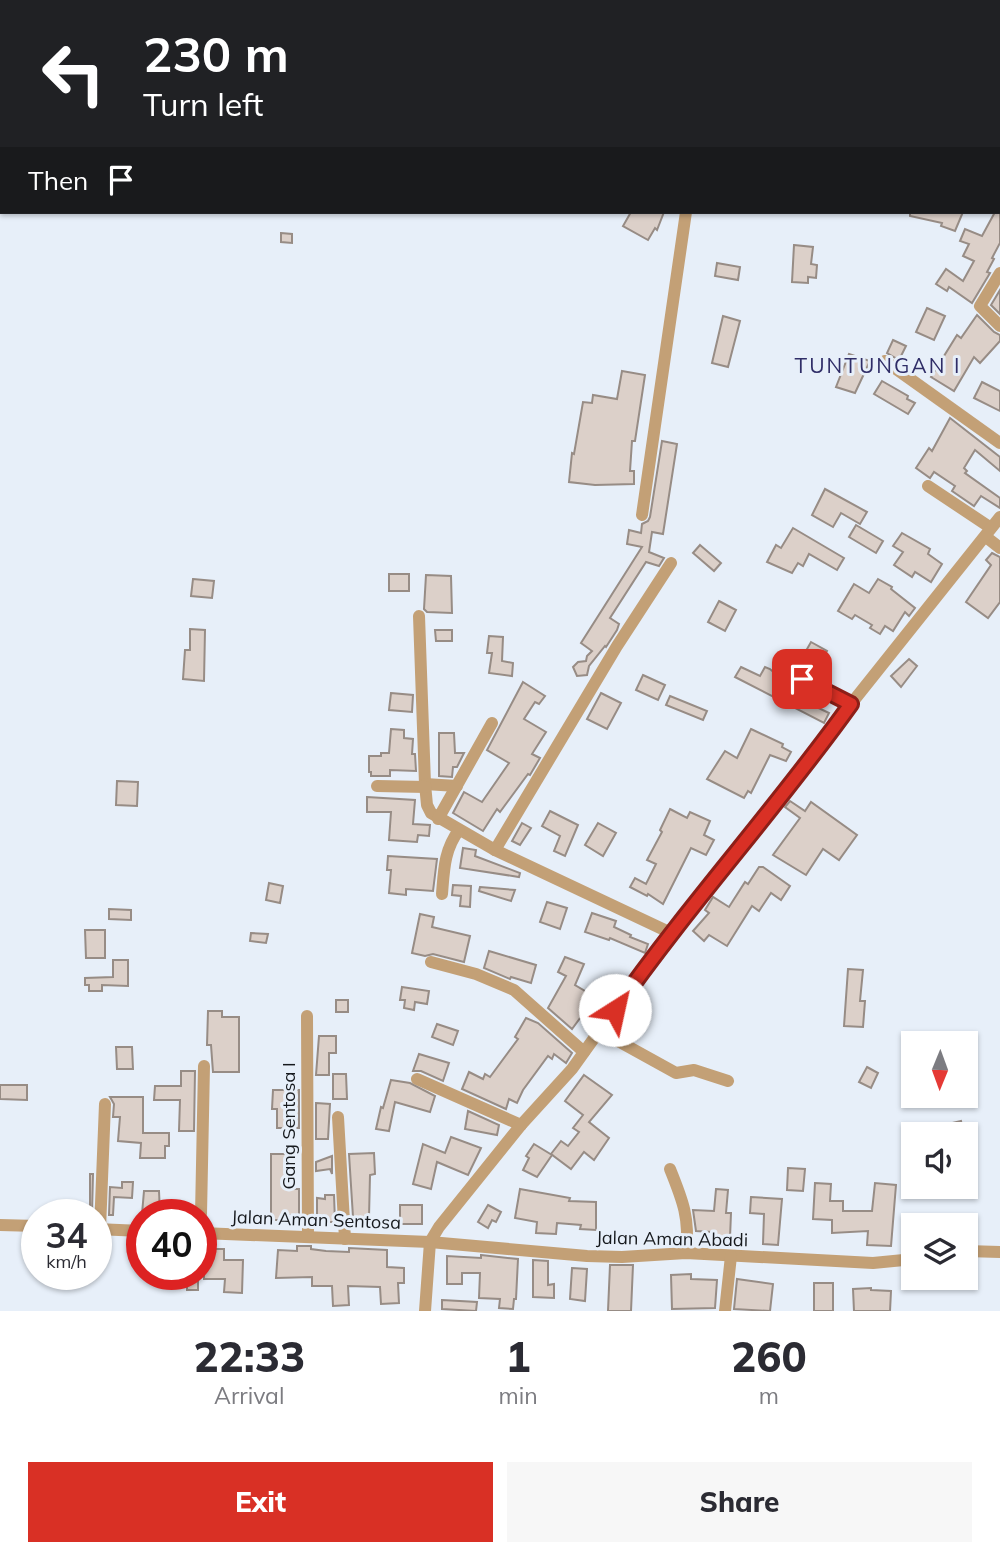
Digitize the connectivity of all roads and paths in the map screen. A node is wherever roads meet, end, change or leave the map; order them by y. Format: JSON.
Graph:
{"nodes":[{"id":1,"x":686,"y":214,"type":"edge"},
{"id":2,"x":1000,"y":273,"type":"edge"},
{"id":3,"x":1000,"y":326,"type":"edge"},
{"id":4,"x":885,"y":361,"type":"dead end"},
{"id":5,"x":1000,"y":443,"type":"edge"},
{"id":6,"x":928,"y":486,"type":"dead end"},
{"id":7,"x":642,"y":514,"type":"dead end"},
{"id":8,"x":1000,"y":517,"type":"edge"},
{"id":9,"x":988,"y":532,"type":"junction"},
{"id":10,"x":1000,"y":548,"type":"edge"},
{"id":11,"x":671,"y":563,"type":"dead end"},
{"id":12,"x":419,"y":616,"type":"dead end"},
{"id":13,"x":778,"y":666,"type":"dead end"},
{"id":14,"x":851,"y":704,"type":"junction"},
{"id":15,"x":492,"y":723,"type":"dead end"},
{"id":16,"x":377,"y":786,"type":"dead end"},
{"id":17,"x":426,"y":786,"type":"junction"},
{"id":18,"x":457,"y":786,"type":"junction"},
{"id":19,"x":438,"y":819,"type":"junction"},
{"id":20,"x":459,"y":830,"type":"junction"},
{"id":21,"x":495,"y":850,"type":"junction"},
{"id":22,"x":442,"y":894,"type":"dead end"},
{"id":23,"x":671,"y":933,"type":"junction"},
{"id":24,"x":431,"y":962,"type":"dead end"},
{"id":25,"x":307,"y":1016,"type":"dead end"},
{"id":26,"x":600,"y":1031,"type":"junction"},
{"id":27,"x":584,"y":1052,"type":"junction"},
{"id":28,"x":204,"y":1066,"type":"dead end"},
{"id":29,"x":417,"y":1079,"type":"dead end"},
{"id":30,"x":728,"y":1081,"type":"dead end"},
{"id":31,"x":104,"y":1104,"type":"dead end"},
{"id":32,"x":338,"y":1116,"type":"dead end"},
{"id":33,"x":521,"y":1125,"type":"junction"},
{"id":34,"x":670,"y":1170,"type":"dead end"},
{"id":35,"x":99,"y":1199,"type":"edge"},
{"id":36,"x":201,"y":1199,"type":"edge"},
{"id":37,"x":0,"y":1225,"type":"edge"},
{"id":38,"x":21,"y":1226,"type":"edge"},
{"id":39,"x":217,"y":1233,"type":"edge"},
{"id":40,"x":307,"y":1236,"type":"junction"},
{"id":41,"x":345,"y":1239,"type":"junction"},
{"id":42,"x":429,"y":1242,"type":"junction"},
{"id":43,"x":978,"y":1251,"type":"edge"},
{"id":44,"x":1000,"y":1252,"type":"edge"},
{"id":45,"x":686,"y":1253,"type":"junction"},
{"id":46,"x":730,"y":1256,"type":"junction"},
{"id":47,"x":901,"y":1260,"type":"edge"},
{"id":48,"x":425,"y":1311,"type":"edge"},
{"id":49,"x":725,"y":1311,"type":"edge"}],
"edges":[{"from":1,"to":7,"type":"street"},
{"from":2,"to":3,"type":"street"},
{"from":4,"to":5,"type":"street"},
{"from":6,"to":9,"type":"street"},
{"from":8,"to":9,"type":"street"},
{"from":9,"to":10,"type":"street"},
{"from":9,"to":14,"type":"street"},
{"from":11,"to":21,"type":"street"},
{"from":12,"to":17,"type":"street"},
{"from":13,"to":14,"type":"street"},
{"from":14,"to":23,"type":"street"},
{"from":15,"to":18,"type":"street"},
{"from":16,"to":17,"type":"street"},
{"from":17,"to":18,"type":"street"},
{"from":17,"to":19,"type":"street"},
{"from":18,"to":19,"type":"street"},
{"from":19,"to":20,"type":"street"},
{"from":20,"to":21,"type":"street"},
{"from":20,"to":22,"type":"street"},
{"from":21,"to":23,"type":"street"},
{"from":23,"to":26,"type":"street"},
{"from":24,"to":27,"type":"street"},
{"from":25,"to":40,"type":"street","name":"Gang Sentosa I"},
{"from":26,"to":27,"type":"street"},
{"from":26,"to":30,"type":"street"},
{"from":27,"to":33,"type":"street"},
{"from":28,"to":36,"type":"street"},
{"from":29,"to":33,"type":"street"},
{"from":31,"to":35,"type":"street"},
{"from":32,"to":41,"type":"street"},
{"from":33,"to":42,"type":"street"},
{"from":34,"to":45,"type":"street"},
{"from":37,"to":38,"type":"street"},
{"from":39,"to":40,"type":"street","name":"Jalan Aman Sentosa"},
{"from":40,"to":41,"type":"street","name":"Jalan Aman Sentosa"},
{"from":41,"to":42,"type":"street","name":"Jalan Aman Sentosa"},
{"from":42,"to":45,"type":"street","name":"Jalan Aman Abadi"},
{"from":42,"to":48,"type":"street"},
{"from":43,"to":44,"type":"street"},
{"from":45,"to":46,"type":"street","name":"Jalan Aman Abadi"},
{"from":46,"to":47,"type":"street","name":"Jalan Aman Abadi"},
{"from":46,"to":49,"type":"street"}]}
